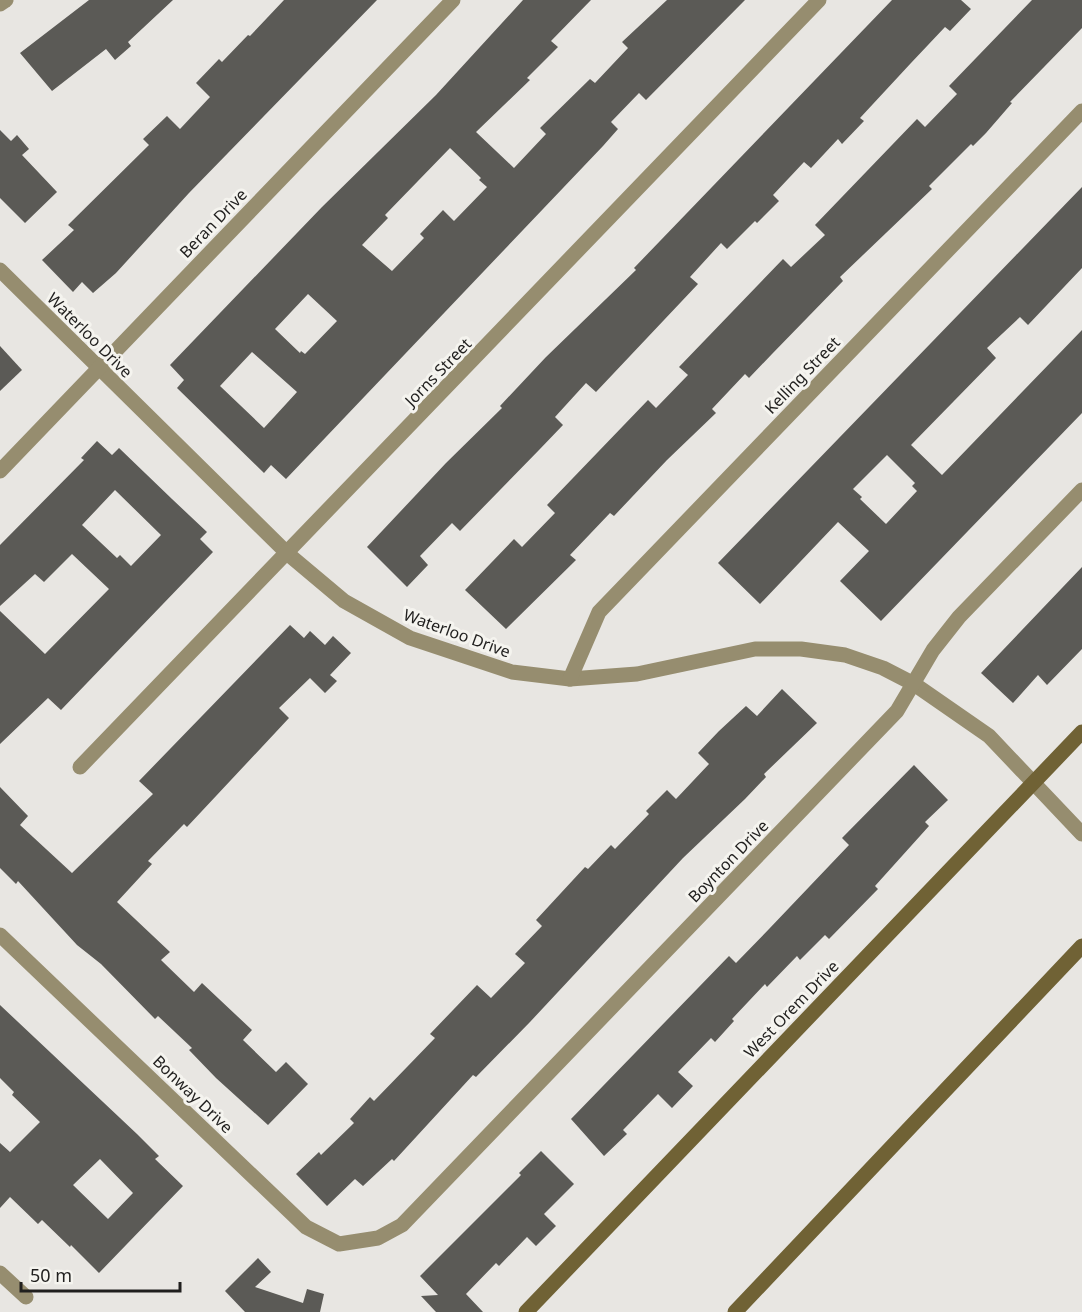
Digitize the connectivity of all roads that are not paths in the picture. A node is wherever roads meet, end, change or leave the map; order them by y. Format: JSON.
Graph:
{"nodes":[{"id":1,"x":6,"y":0,"type":"edge"},
{"id":2,"x":453,"y":0,"type":"edge"},
{"id":3,"x":819,"y":0,"type":"edge"},
{"id":4,"x":0,"y":4,"type":"edge"},
{"id":5,"x":1082,"y":111,"type":"edge"},
{"id":6,"x":0,"y":270,"type":"edge"},
{"id":7,"x":98,"y":369,"type":"junction"},
{"id":8,"x":0,"y":471,"type":"edge"},
{"id":9,"x":1082,"y":490,"type":"edge"},
{"id":10,"x":288,"y":554,"type":"junction"},
{"id":11,"x":570,"y":679,"type":"junction"},
{"id":12,"x":914,"y":684,"type":"junction"},
{"id":13,"x":1082,"y":732,"type":"edge"},
{"id":14,"x":80,"y":767,"type":"dead end"},
{"id":15,"x":1032,"y":783,"type":"junction"},
{"id":16,"x":1082,"y":834,"type":"edge"},
{"id":17,"x":0,"y":935,"type":"edge"},
{"id":18,"x":1082,"y":946,"type":"edge"},
{"id":19,"x":378,"y":1238,"type":"joint"},
{"id":20,"x":0,"y":1273,"type":"edge"},
{"id":21,"x":26,"y":1297,"type":"dead end"},
{"id":22,"x":526,"y":1312,"type":"edge"},
{"id":23,"x":735,"y":1312,"type":"edge"}],
"edges":[{"from":1,"to":4,"type":"street"},
{"from":2,"to":7,"type":"street","name":"Beran Drive"},
{"from":3,"to":10,"type":"street","name":"Jorns Street"},
{"from":5,"to":11,"type":"street","name":"Kelling Street"},
{"from":6,"to":7,"type":"street","name":"Waterloo Drive"},
{"from":7,"to":8,"type":"street","name":"Beran Drive"},
{"from":7,"to":10,"type":"street","name":"Waterloo Drive"},
{"from":9,"to":12,"type":"street","name":"Boynton Drive"},
{"from":10,"to":11,"type":"street","name":"Waterloo Drive"},
{"from":10,"to":14,"type":"street","name":"Jorns Street"},
{"from":11,"to":12,"type":"street","name":"Waterloo Drive"},
{"from":12,"to":15,"type":"street","name":"Waterloo Drive"},
{"from":12,"to":19,"type":"street","name":"Boynton Drive"},
{"from":13,"to":15,"type":"main road","name":"West Orem Drive"},
{"from":15,"to":16,"type":"street","name":"Waterloo Drive"},
{"from":15,"to":22,"type":"main road","name":"West Orem Drive"},
{"from":17,"to":19,"type":"street","name":"Bonway Drive"},
{"from":18,"to":23,"type":"main road"},
{"from":20,"to":21,"type":"street"}]}
